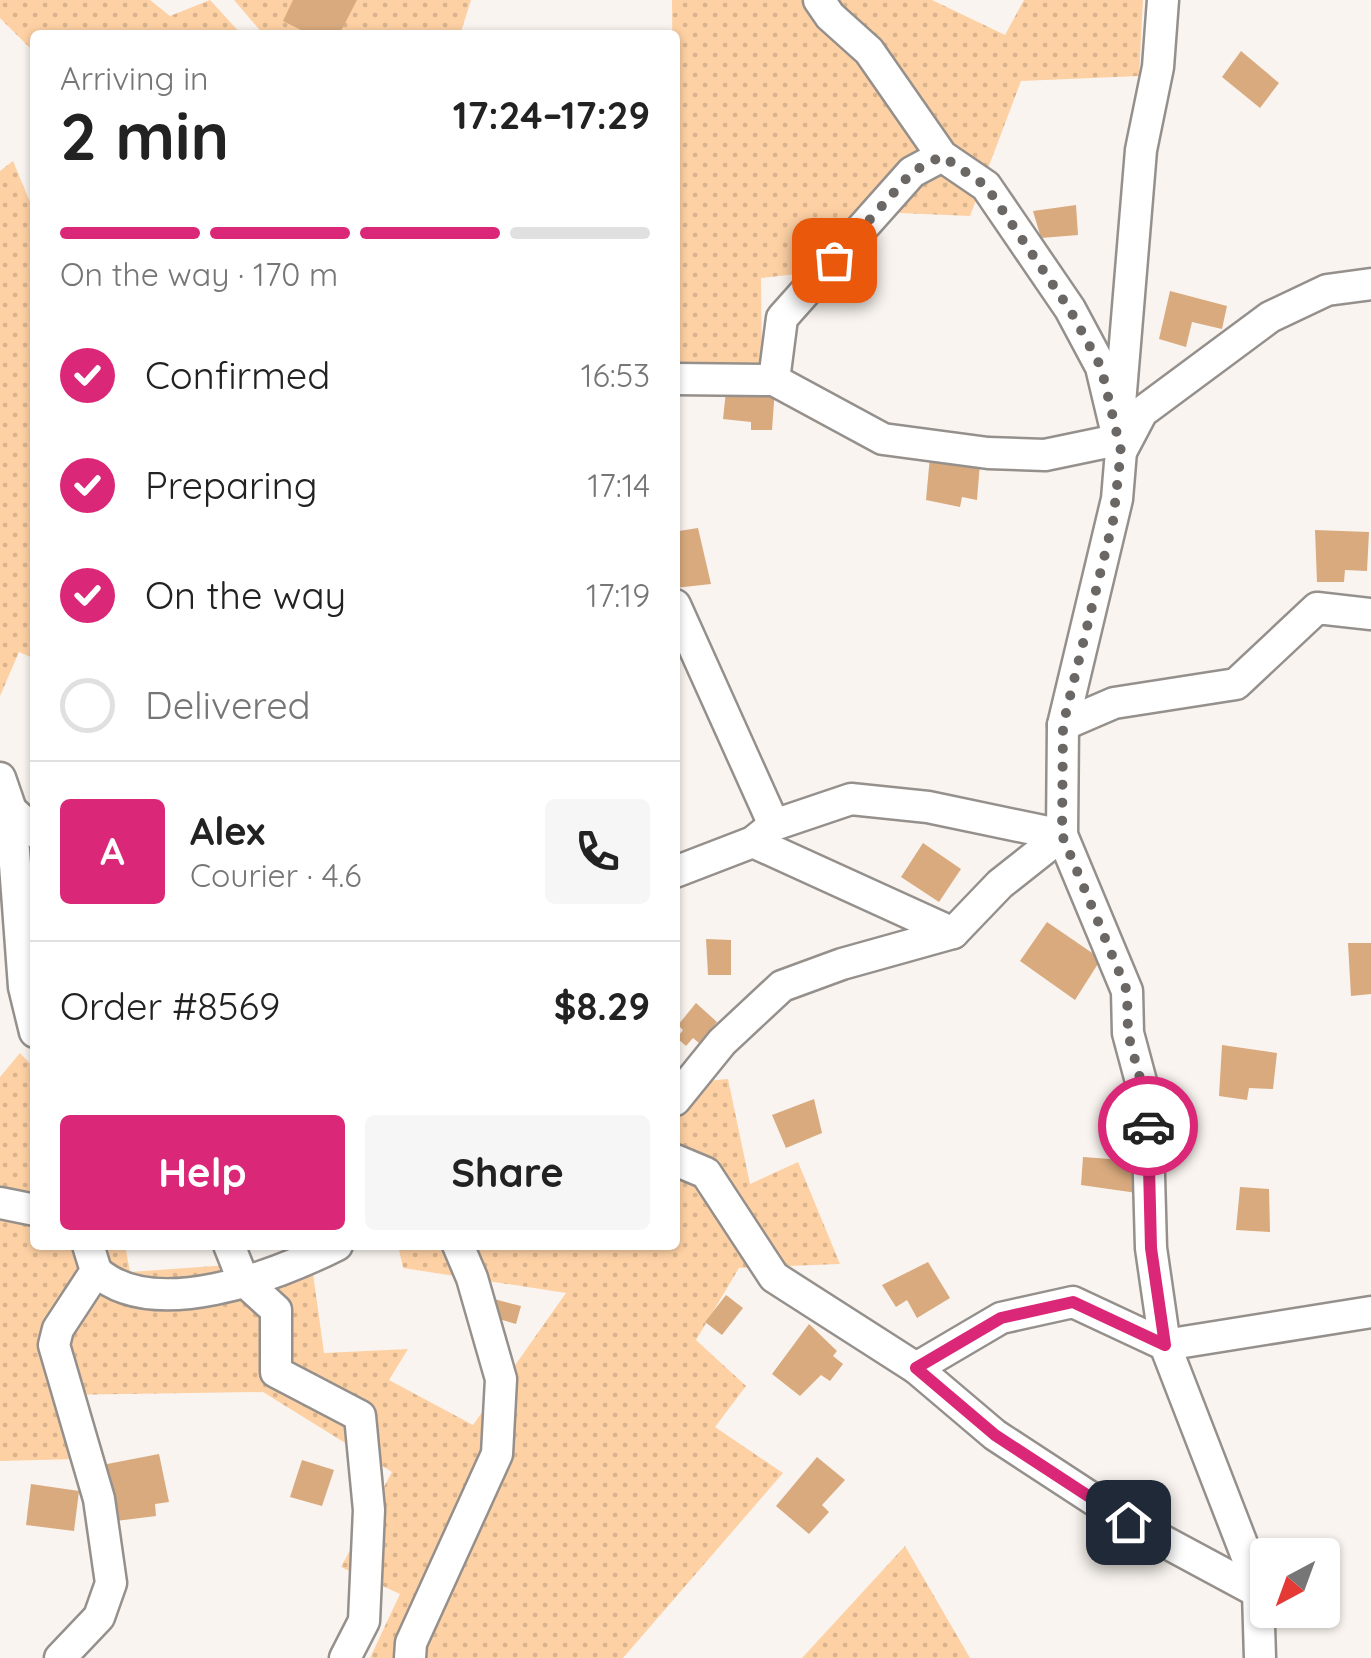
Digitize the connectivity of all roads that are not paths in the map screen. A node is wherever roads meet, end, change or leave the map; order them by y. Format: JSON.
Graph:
{"nodes":[{"id":1,"x":818,"y":0,"type":"edge"},
{"id":2,"x":1163,"y":0,"type":"edge"},
{"id":3,"x":942,"y":156,"type":"junction"},
{"id":4,"x":1371,"y":284,"type":"edge"},
{"id":5,"x":680,"y":379,"type":"edge"},
{"id":6,"x":774,"y":380,"type":"junction"},
{"id":7,"x":1119,"y":445,"type":"junction"},
{"id":8,"x":1371,"y":614,"type":"edge"},
{"id":9,"x":680,"y":618,"type":"edge"},
{"id":10,"x":1063,"y":725,"type":"junction"},
{"id":11,"x":0,"y":778,"type":"edge"},
{"id":12,"x":11,"y":810,"type":"junction"},
{"id":13,"x":30,"y":827,"type":"edge"},
{"id":14,"x":763,"y":833,"type":"junction"},
{"id":15,"x":1062,"y":835,"type":"junction"},
{"id":16,"x":30,"y":853,"type":"edge"},
{"id":17,"x":680,"y":870,"type":"edge"},
{"id":18,"x":953,"y":933,"type":"junction"},
{"id":19,"x":12,"y":986,"type":"edge"},
{"id":20,"x":30,"y":1022,"type":"edge"},
{"id":21,"x":680,"y":1094,"type":"edge"},
{"id":22,"x":680,"y":1162,"type":"edge"},
{"id":23,"x":0,"y":1203,"type":"edge"},
{"id":24,"x":30,"y":1209,"type":"edge"},
{"id":25,"x":231,"y":1250,"type":"edge"},
{"id":26,"x":326,"y":1250,"type":"edge"},
{"id":27,"x":460,"y":1250,"type":"edge"},
{"id":28,"x":92,"y":1258,"type":"edge"},
{"id":29,"x":243,"y":1280,"type":"junction"},
{"id":30,"x":1371,"y":1312,"type":"edge"},
{"id":31,"x":1165,"y":1345,"type":"junction"},
{"id":32,"x":916,"y":1368,"type":"junction"},
{"id":33,"x":1250,"y":1571,"type":"edge"},
{"id":34,"x":1250,"y":1588,"type":"edge"},
{"id":35,"x":1259,"y":1628,"type":"edge"},
{"id":36,"x":60,"y":1658,"type":"edge"},
{"id":37,"x":345,"y":1658,"type":"edge"},
{"id":38,"x":410,"y":1658,"type":"edge"},
{"id":39,"x":1260,"y":1658,"type":"edge"}],
"edges":[{"from":1,"to":3,"type":"street"},
{"from":2,"to":7,"type":"street"},
{"from":3,"to":6,"type":"street"},
{"from":3,"to":7,"type":"street"},
{"from":4,"to":7,"type":"street"},
{"from":5,"to":6,"type":"street"},
{"from":6,"to":7,"type":"street"},
{"from":7,"to":10,"type":"street"},
{"from":8,"to":10,"type":"street"},
{"from":9,"to":14,"type":"street"},
{"from":10,"to":15,"type":"street"},
{"from":11,"to":12,"type":"street"},
{"from":12,"to":13,"type":"street"},
{"from":12,"to":16,"type":"street"},
{"from":12,"to":19,"type":"street"},
{"from":14,"to":15,"type":"street"},
{"from":14,"to":17,"type":"street"},
{"from":14,"to":18,"type":"street"},
{"from":15,"to":18,"type":"street"},
{"from":15,"to":31,"type":"street"},
{"from":18,"to":21,"type":"street"},
{"from":19,"to":20,"type":"street"},
{"from":22,"to":32,"type":"street"},
{"from":23,"to":24,"type":"street"},
{"from":25,"to":29,"type":"street"},
{"from":26,"to":29,"type":"street"},
{"from":27,"to":38,"type":"street"},
{"from":28,"to":29,"type":"street"},
{"from":28,"to":36,"type":"street"},
{"from":29,"to":37,"type":"street"},
{"from":30,"to":31,"type":"street"},
{"from":31,"to":32,"type":"street"},
{"from":31,"to":33,"type":"street"},
{"from":32,"to":34,"type":"street"},
{"from":35,"to":39,"type":"street"}]}
